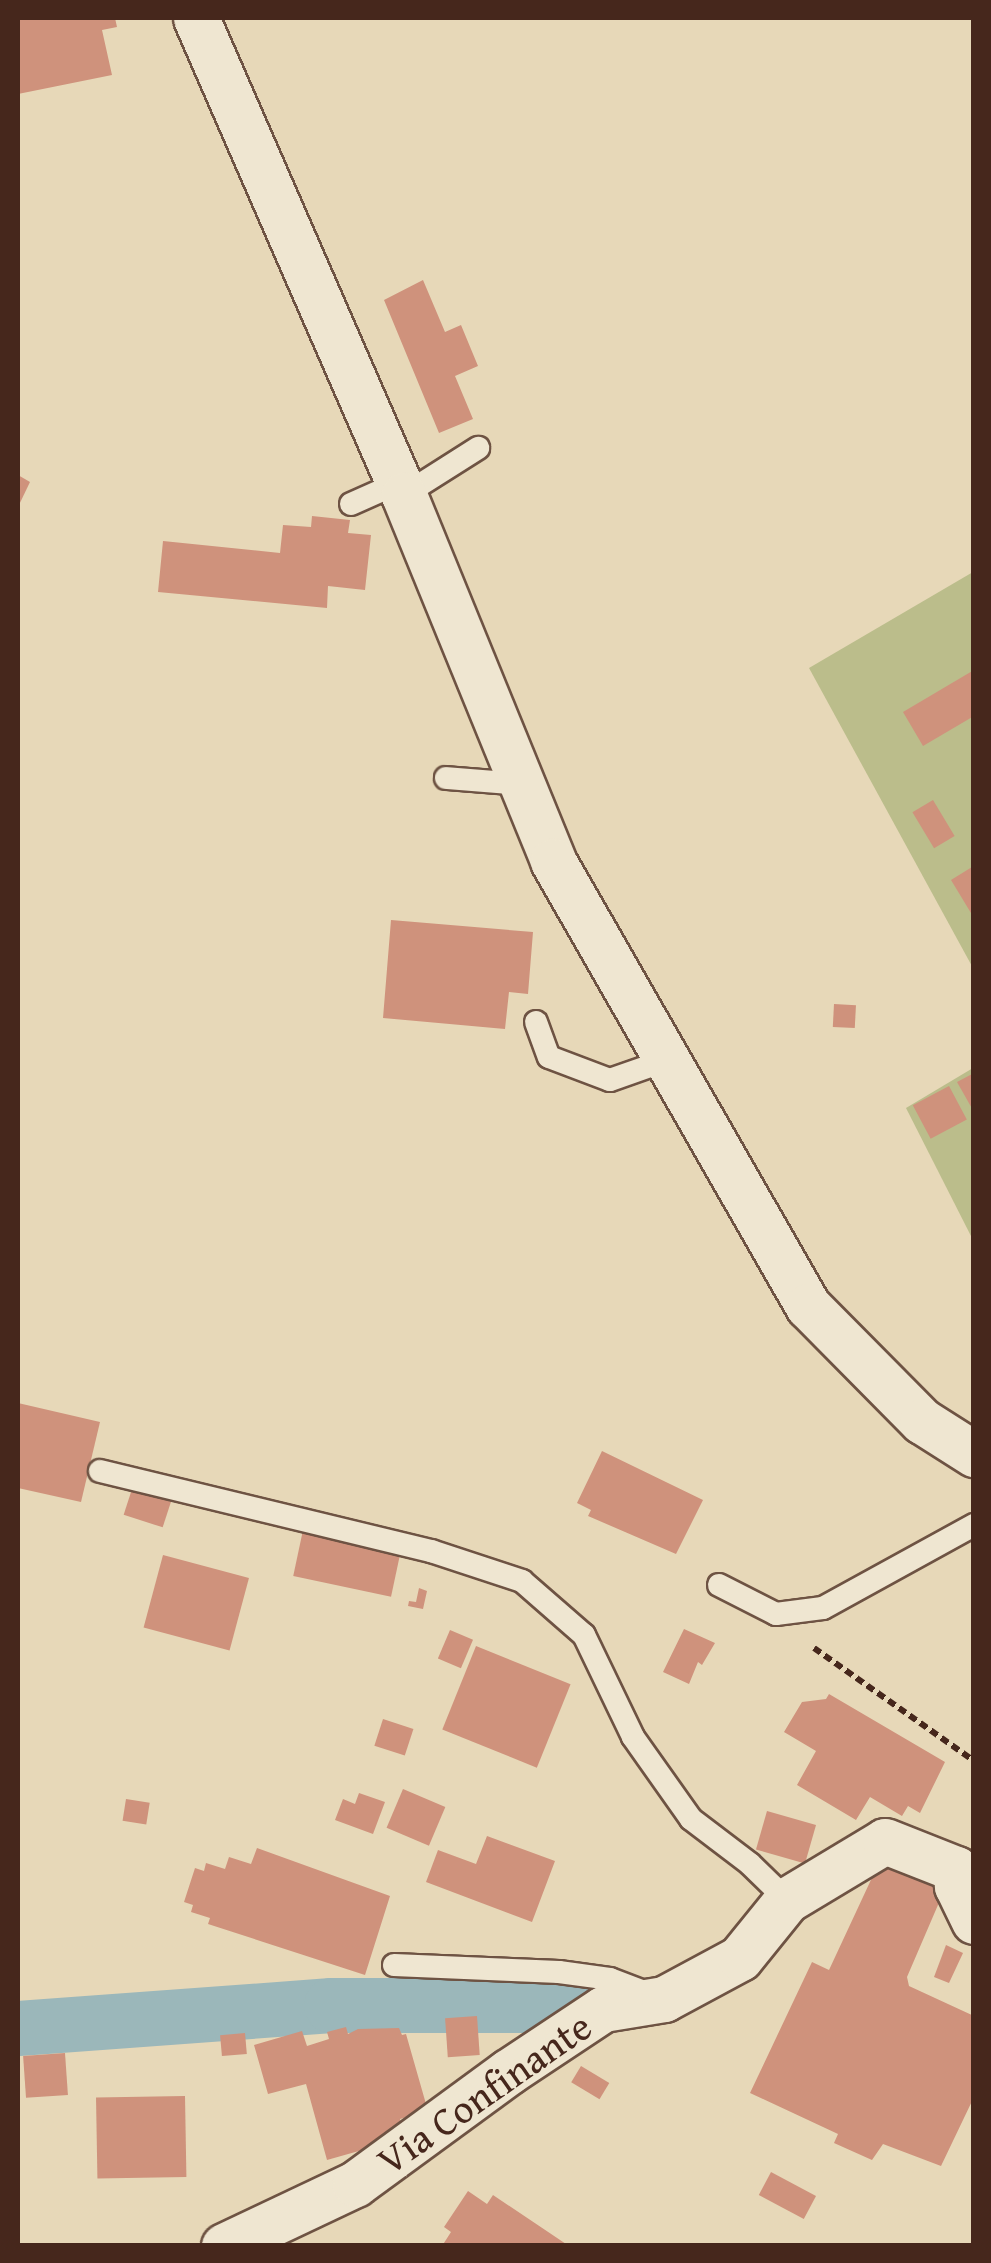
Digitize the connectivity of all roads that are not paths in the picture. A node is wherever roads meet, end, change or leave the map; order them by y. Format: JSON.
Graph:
{"nodes":[{"id":1,"x":196,"y":18,"type":"edge"},
{"id":2,"x":478,"y":448,"type":"dead end"},
{"id":3,"x":401,"y":489,"type":"junction"},
{"id":4,"x":351,"y":504,"type":"dead end"},
{"id":5,"x":446,"y":778,"type":"dead end"},
{"id":6,"x":521,"y":784,"type":"junction"},
{"id":7,"x":536,"y":1022,"type":"dead end"},
{"id":8,"x":667,"y":1060,"type":"junction"},
{"id":9,"x":974,"y":1454,"type":"edge"},
{"id":10,"x":100,"y":1471,"type":"dead end"},
{"id":11,"x":974,"y":1525,"type":"edge"},
{"id":12,"x":719,"y":1585,"type":"dead end"},
{"id":13,"x":965,"y":1852,"type":"edge"},
{"id":14,"x":786,"y":1900,"type":"junction"},
{"id":15,"x":974,"y":1921,"type":"edge"},
{"id":16,"x":394,"y":1965,"type":"dead end"},
{"id":17,"x":664,"y":1999,"type":"junction"},
{"id":18,"x":224,"y":2246,"type":"edge"}],
"edges":[{"from":1,"to":3,"type":"street"},
{"from":2,"to":3,"type":"lane"},
{"from":3,"to":4,"type":"lane"},
{"from":3,"to":6,"type":"street"},
{"from":5,"to":6,"type":"lane"},
{"from":6,"to":8,"type":"street"},
{"from":7,"to":8,"type":"lane"},
{"from":8,"to":9,"type":"street"},
{"from":10,"to":14,"type":"lane"},
{"from":11,"to":12,"type":"lane"},
{"from":13,"to":14,"type":"street","name":"Via Confinante"},
{"from":13,"to":15,"type":"street"},
{"from":14,"to":17,"type":"street","name":"Via Confinante"},
{"from":16,"to":17,"type":"lane"},
{"from":17,"to":18,"type":"street","name":"Via Confinante"}]}
